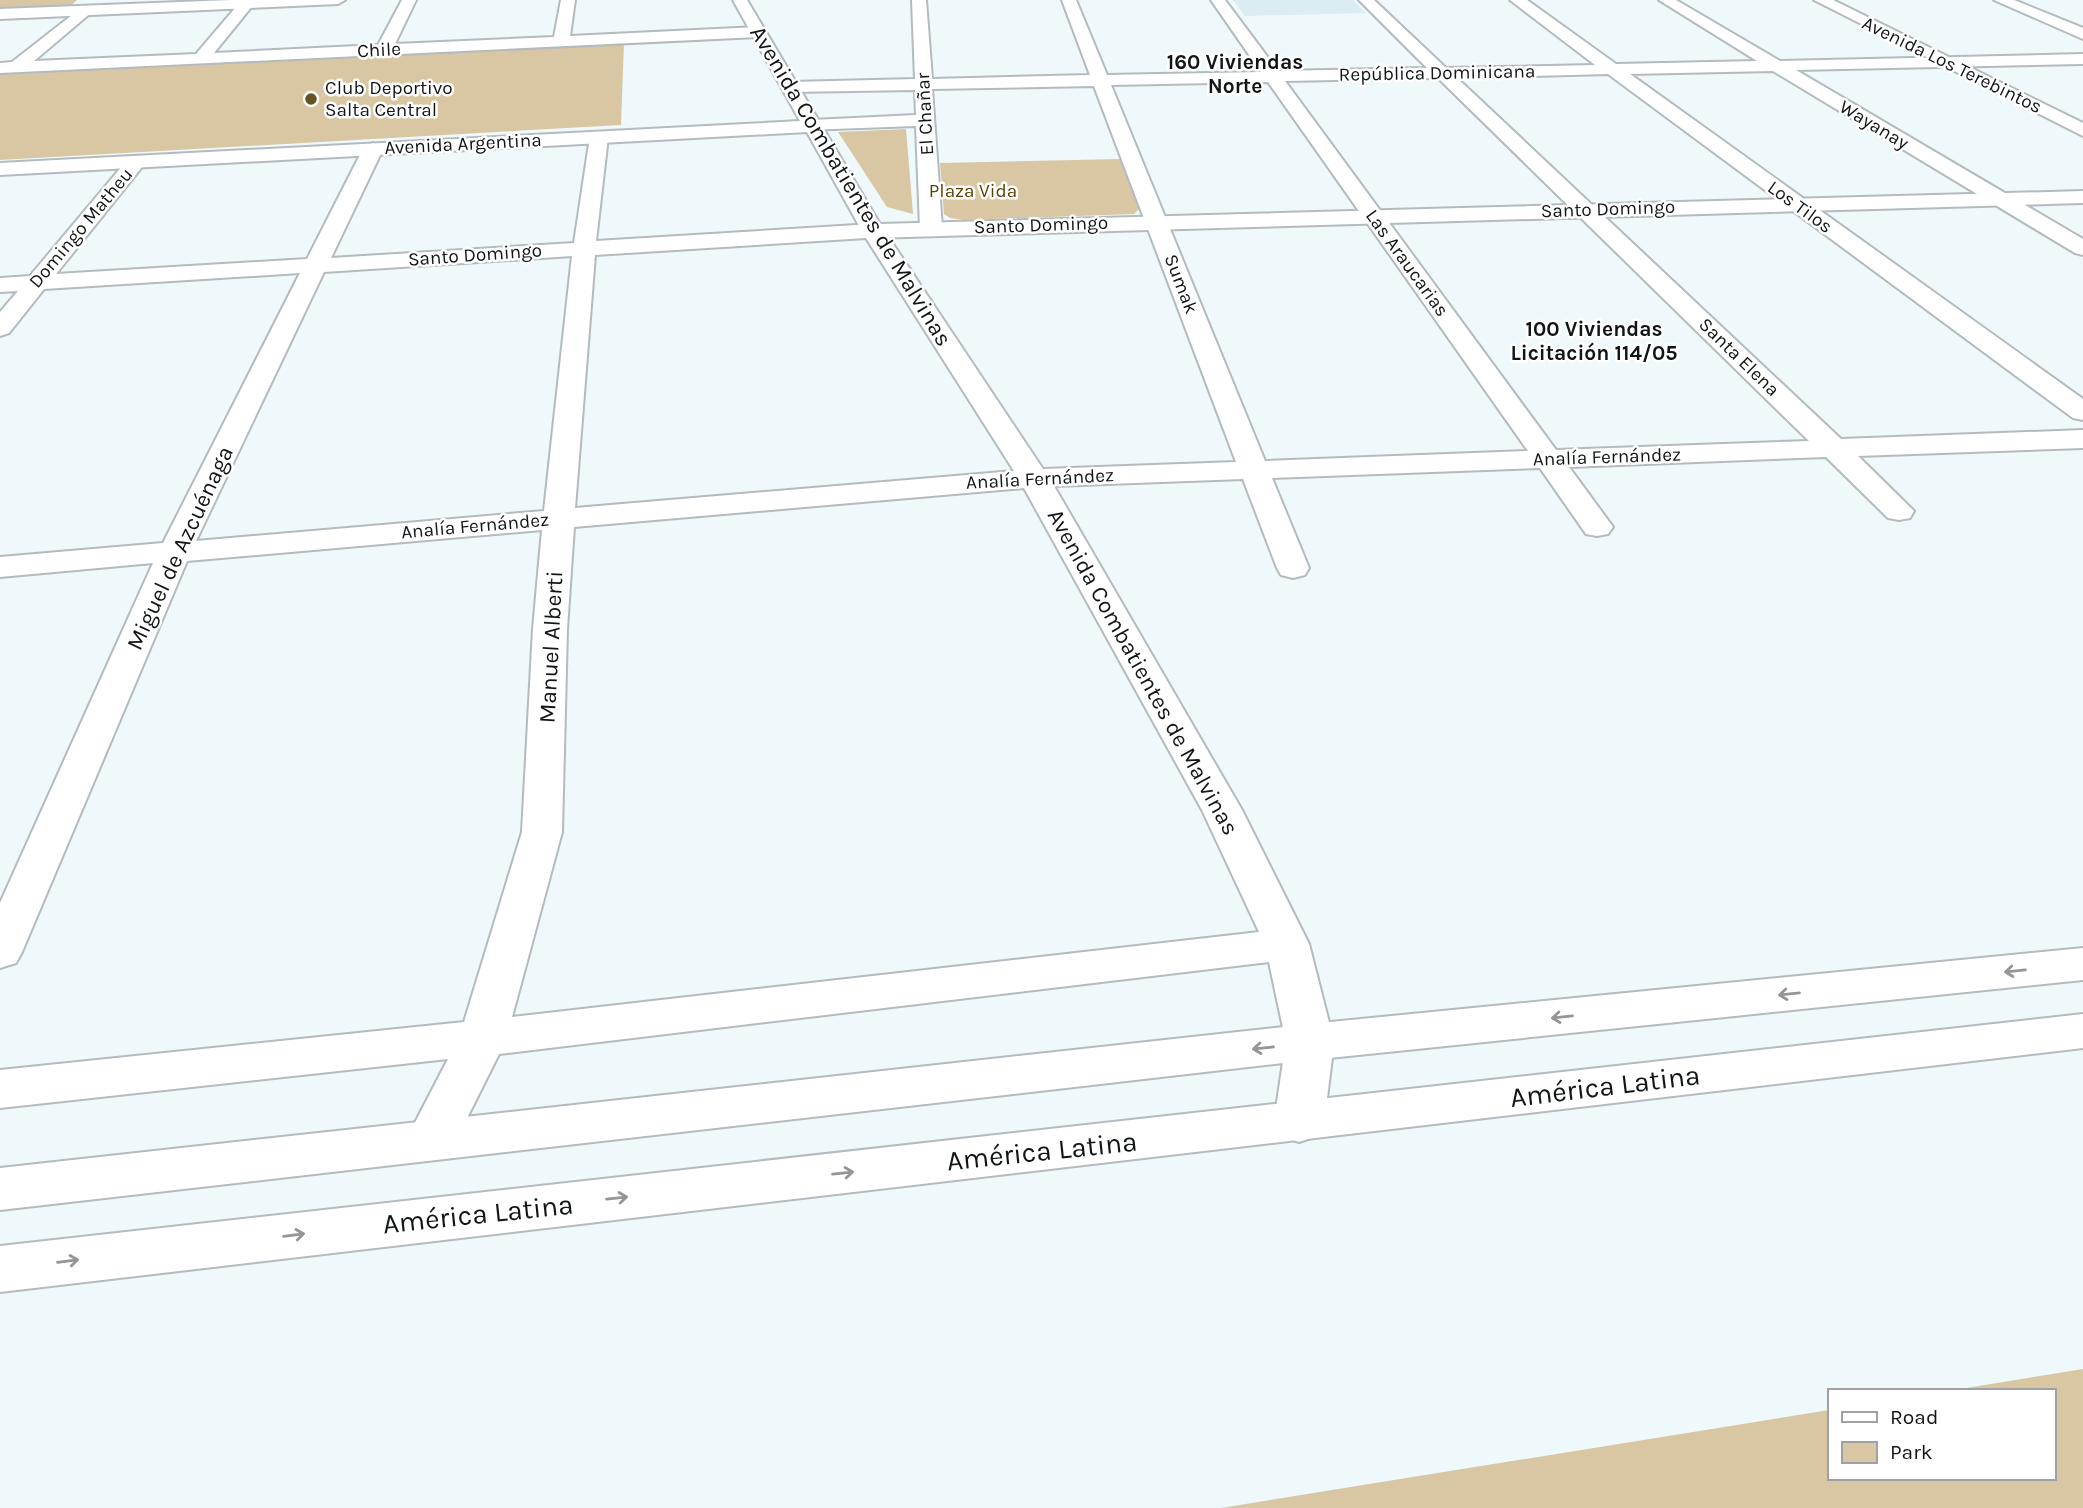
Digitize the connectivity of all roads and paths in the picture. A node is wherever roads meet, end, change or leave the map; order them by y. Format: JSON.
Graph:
{"nodes":[{"id":1,"x":338,"y":0,"type":"edge"},
{"id":2,"x":409,"y":0,"type":"edge"},
{"id":3,"x":568,"y":0,"type":"edge"},
{"id":4,"x":740,"y":0,"type":"edge"},
{"id":5,"x":919,"y":0,"type":"edge"},
{"id":6,"x":1069,"y":0,"type":"edge"},
{"id":7,"x":1218,"y":0,"type":"edge"},
{"id":8,"x":1366,"y":0,"type":"edge"},
{"id":9,"x":1517,"y":0,"type":"edge"},
{"id":10,"x":1667,"y":0,"type":"edge"},
{"id":11,"x":1821,"y":0,"type":"edge"},
{"id":12,"x":1846,"y":0,"type":"edge"},
{"id":13,"x":2001,"y":0,"type":"edge"},
{"id":14,"x":248,"y":2,"type":"edge"},
{"id":15,"x":86,"y":10,"type":"junction"},
{"id":16,"x":0,"y":14,"type":"edge"},
{"id":17,"x":758,"y":32,"type":"junction"},
{"id":18,"x":2083,"y":34,"type":"edge"},
{"id":19,"x":561,"y":42,"type":"junction"},
{"id":20,"x":384,"y":50,"type":"junction"},
{"id":21,"x":201,"y":58,"type":"junction"},
{"id":22,"x":2083,"y":59,"type":"edge"},
{"id":23,"x":1947,"y":62,"type":"junction"},
{"id":24,"x":1974,"y":62,"type":"junction"},
{"id":25,"x":1774,"y":66,"type":"junction"},
{"id":26,"x":8,"y":67,"type":"edge"},
{"id":27,"x":1612,"y":69,"type":"junction"},
{"id":28,"x":1443,"y":73,"type":"junction"},
{"id":29,"x":1273,"y":76,"type":"junction"},
{"id":30,"x":1102,"y":80,"type":"junction"},
{"id":31,"x":923,"y":83,"type":"junction"},
{"id":32,"x":791,"y":87,"type":"junction"},
{"id":33,"x":2083,"y":114,"type":"edge"},
{"id":34,"x":925,"y":120,"type":"junction"},
{"id":35,"x":812,"y":126,"type":"junction"},
{"id":36,"x":2083,"y":130,"type":"edge"},
{"id":37,"x":599,"y":137,"type":"junction"},
{"id":38,"x":373,"y":149,"type":"junction"},
{"id":39,"x":136,"y":162,"type":"junction"},
{"id":40,"x":0,"y":169,"type":"edge"},
{"id":41,"x":2083,"y":197,"type":"edge"},
{"id":42,"x":2000,"y":199,"type":"junction"},
{"id":43,"x":1796,"y":204,"type":"junction"},
{"id":44,"x":1586,"y":210,"type":"junction"},
{"id":45,"x":1373,"y":216,"type":"junction"},
{"id":46,"x":1156,"y":221,"type":"junction"},
{"id":47,"x":931,"y":228,"type":"junction"},
{"id":48,"x":873,"y":231,"type":"junction"},
{"id":49,"x":584,"y":248,"type":"junction"},
{"id":50,"x":2083,"y":248,"type":"edge"},
{"id":51,"x":318,"y":265,"type":"junction"},
{"id":52,"x":35,"y":283,"type":"junction"},
{"id":53,"x":0,"y":285,"type":"edge"},
{"id":54,"x":0,"y":328,"type":"edge"},
{"id":55,"x":2083,"y":412,"type":"edge"},
{"id":56,"x":2083,"y":439,"type":"edge"},
{"id":57,"x":1833,"y":448,"type":"junction"},
{"id":58,"x":1548,"y":459,"type":"junction"},
{"id":59,"x":1254,"y":470,"type":"junction"},
{"id":60,"x":1034,"y":478,"type":"junction"},
{"id":61,"x":1899,"y":511,"type":"dead end"},
{"id":62,"x":559,"y":518,"type":"junction"},
{"id":63,"x":1597,"y":527,"type":"dead end"},
{"id":64,"x":175,"y":551,"type":"junction"},
{"id":65,"x":0,"y":567,"type":"edge"},
{"id":66,"x":1293,"y":568,"type":"dead end"},
{"id":67,"x":1287,"y":944,"type":"junction"},
{"id":68,"x":0,"y":952,"type":"edge"},
{"id":69,"x":2083,"y":964,"type":"edge"},
{"id":70,"x":2083,"y":1031,"type":"edge"},
{"id":71,"x":483,"y":1038,"type":"junction"},
{"id":72,"x":1310,"y":1042,"type":"junction"},
{"id":73,"x":0,"y":1089,"type":"edge"},
{"id":74,"x":1299,"y":1122,"type":"junction"},
{"id":75,"x":432,"y":1139,"type":"junction"},
{"id":76,"x":0,"y":1189,"type":"edge"},
{"id":77,"x":0,"y":1269,"type":"edge"}],
"edges":[{"from":1,"to":14,"type":"street"},
{"from":2,"to":20,"type":"street"},
{"from":3,"to":19,"type":"street"},
{"from":4,"to":17,"type":"street","name":"Avenida Combatientes de Malvinas"},
{"from":5,"to":31,"type":"street","name":"El Chañar"},
{"from":6,"to":30,"type":"street","name":"Sumak"},
{"from":7,"to":29,"type":"street","name":"Las Araucarias"},
{"from":8,"to":28,"type":"street","name":"Santa Elena"},
{"from":9,"to":27,"type":"street","name":"Los Tilos"},
{"from":10,"to":25,"type":"street","name":"Wayanay"},
{"from":11,"to":23,"type":"street","name":"Avenida Los Terebintos"},
{"from":12,"to":24,"type":"street","name":"Avenida Los Terebintos"},
{"from":13,"to":18,"type":"street"},
{"from":14,"to":15,"type":"street"},
{"from":14,"to":21,"type":"street"},
{"from":15,"to":16,"type":"street"},
{"from":15,"to":26,"type":"street"},
{"from":17,"to":19,"type":"street","name":"Chile"},
{"from":17,"to":32,"type":"street","name":"Avenida Combatientes de Malvinas"},
{"from":19,"to":20,"type":"street","name":"Chile"},
{"from":20,"to":21,"type":"street","name":"Chile"},
{"from":21,"to":26,"type":"street","name":"Chile"},
{"from":22,"to":24,"type":"street","name":"República Dominicana"},
{"from":23,"to":24,"type":"street","name":"República Dominicana"},
{"from":23,"to":25,"type":"street","name":"República Dominicana"},
{"from":23,"to":36,"type":"street","name":"Avenida Los Terebintos"},
{"from":24,"to":33,"type":"street","name":"Avenida Los Terebintos"},
{"from":25,"to":27,"type":"street","name":"República Dominicana"},
{"from":25,"to":42,"type":"street","name":"Wayanay"},
{"from":27,"to":28,"type":"street","name":"República Dominicana"},
{"from":27,"to":43,"type":"street","name":"Los Tilos"},
{"from":28,"to":29,"type":"street","name":"República Dominicana"},
{"from":28,"to":44,"type":"street","name":"Santa Elena"},
{"from":29,"to":30,"type":"street","name":"República Dominicana"},
{"from":29,"to":45,"type":"street","name":"Las Araucarias"},
{"from":30,"to":31,"type":"street","name":"República Dominicana"},
{"from":30,"to":46,"type":"street","name":"Sumak"},
{"from":31,"to":32,"type":"street","name":"República Dominicana"},
{"from":31,"to":34,"type":"street","name":"El Chañar"},
{"from":32,"to":35,"type":"street","name":"Avenida Combatientes de Malvinas"},
{"from":34,"to":35,"type":"street","name":"Avenida Argentina"},
{"from":34,"to":47,"type":"street","name":"El Chañar"},
{"from":35,"to":37,"type":"street","name":"Avenida Argentina"},
{"from":35,"to":48,"type":"street","name":"Avenida Combatientes de Malvinas"},
{"from":37,"to":38,"type":"street","name":"Avenida Argentina"},
{"from":37,"to":49,"type":"street","name":"Manuel Alberti"},
{"from":38,"to":39,"type":"street","name":"Avenida Argentina"},
{"from":38,"to":51,"type":"street","name":"Miguel de Azcuénaga"},
{"from":39,"to":40,"type":"street","name":"Avenida Argentina"},
{"from":39,"to":52,"type":"street","name":"Domingo Matheu"},
{"from":41,"to":42,"type":"street","name":"Santo Domingo"},
{"from":42,"to":43,"type":"street","name":"Santo Domingo"},
{"from":42,"to":50,"type":"street","name":"Wayanay"},
{"from":43,"to":44,"type":"street","name":"Santo Domingo"},
{"from":43,"to":55,"type":"street","name":"Los Tilos"},
{"from":44,"to":45,"type":"street","name":"Santo Domingo"},
{"from":44,"to":57,"type":"street","name":"Santa Elena"},
{"from":45,"to":46,"type":"street","name":"Santo Domingo"},
{"from":45,"to":58,"type":"street","name":"Las Araucarias"},
{"from":46,"to":47,"type":"street","name":"Santo Domingo"},
{"from":46,"to":59,"type":"street","name":"Sumak"},
{"from":47,"to":48,"type":"street","name":"Santo Domingo"},
{"from":48,"to":49,"type":"street","name":"Santo Domingo"},
{"from":48,"to":60,"type":"street","name":"Avenida Combatientes de Malvinas"},
{"from":49,"to":51,"type":"street","name":"Santo Domingo"},
{"from":49,"to":62,"type":"street","name":"Manuel Alberti"},
{"from":51,"to":52,"type":"street","name":"Santo Domingo"},
{"from":51,"to":64,"type":"street","name":"Miguel de Azcuénaga"},
{"from":52,"to":53,"type":"street","name":"Santo Domingo"},
{"from":52,"to":54,"type":"street","name":"Domingo Matheu"},
{"from":56,"to":57,"type":"street","name":"Analía Fernández"},
{"from":57,"to":58,"type":"street","name":"Analía Fernández"},
{"from":57,"to":61,"type":"street","name":"Santa Elena"},
{"from":58,"to":59,"type":"street","name":"Analía Fernández"},
{"from":58,"to":63,"type":"street","name":"Las Araucarias"},
{"from":59,"to":60,"type":"street","name":"Analía Fernández"},
{"from":59,"to":66,"type":"street","name":"Sumak"},
{"from":60,"to":62,"type":"street","name":"Analía Fernández"},
{"from":60,"to":67,"type":"street","name":"Avenida Combatientes de Malvinas"},
{"from":62,"to":64,"type":"street","name":"Analía Fernández"},
{"from":62,"to":71,"type":"street","name":"Manuel Alberti"},
{"from":64,"to":65,"type":"street","name":"Analía Fernández"},
{"from":64,"to":68,"type":"street","name":"Miguel de Azcuénaga"},
{"from":67,"to":71,"type":"street"},
{"from":67,"to":72,"type":"street","name":"Avenida Combatientes de Malvinas"},
{"from":69,"to":72,"type":"street","one_way":true},
{"from":70,"to":74,"type":"street","name":"América Latina"},
{"from":71,"to":73,"type":"street"},
{"from":71,"to":75,"type":"street","name":"Manuel Alberti"},
{"from":72,"to":74,"type":"street","name":"Avenida Combatientes de Malvinas"},
{"from":72,"to":75,"type":"street","one_way":true},
{"from":77,"to":74,"type":"street","name":"América Latina","one_way":true},
{"from":75,"to":76,"type":"street"}]}
